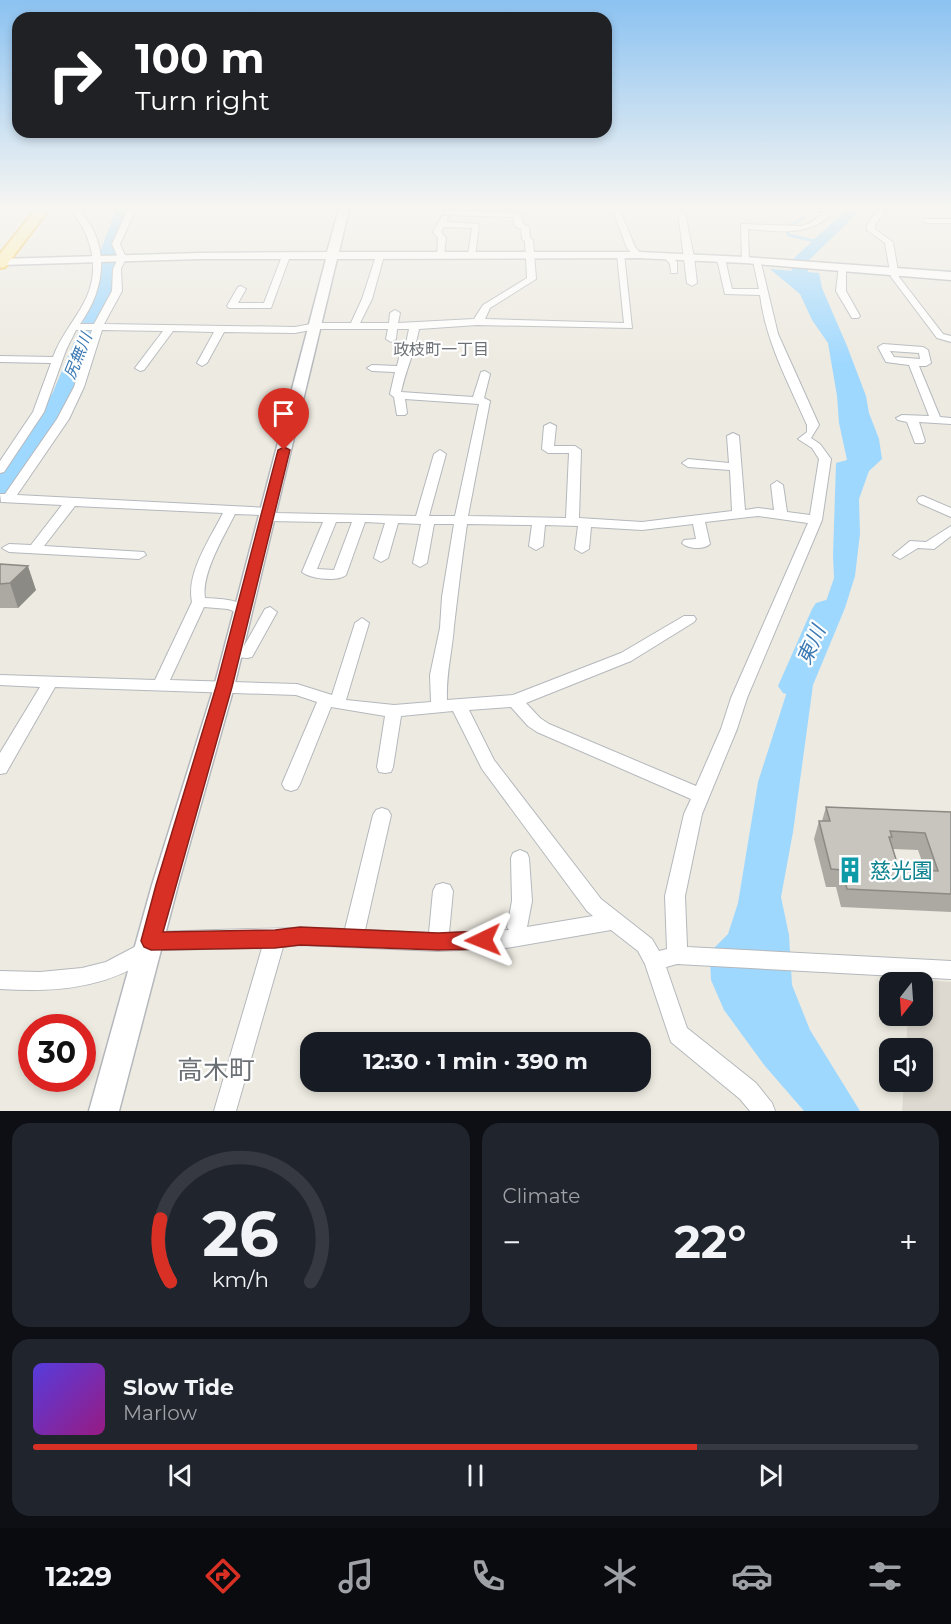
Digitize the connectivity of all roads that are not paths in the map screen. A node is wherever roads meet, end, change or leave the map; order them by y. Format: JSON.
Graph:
{"nodes":[{"id":1,"x":53,"y":261,"type":"edge"},
{"id":2,"x":98,"y":261,"type":"edge"},
{"id":3,"x":118,"y":261,"type":"edge"},
{"id":4,"x":284,"y":261,"type":"edge"},
{"id":5,"x":332,"y":261,"type":"edge"},
{"id":6,"x":379,"y":261,"type":"edge"},
{"id":7,"x":531,"y":261,"type":"edge"},
{"id":8,"x":622,"y":261,"type":"edge"},
{"id":9,"x":671,"y":261,"type":"edge"},
{"id":10,"x":689,"y":261,"type":"edge"},
{"id":11,"x":721,"y":261,"type":"edge"},
{"id":12,"x":755,"y":261,"type":"joint"},
{"id":13,"x":892,"y":261,"type":"edge"},
{"id":14,"x":1,"y":263,"type":"edge"},
{"id":15,"x":842,"y":268,"type":"junction"},
{"id":16,"x":674,"y":271,"type":"dead end"},
{"id":17,"x":893,"y":272,"type":"junction"},
{"id":18,"x":951,"y":276,"type":"edge"},
{"id":19,"x":692,"y":283,"type":"dead end"},
{"id":20,"x":241,"y":289,"type":"dead end"},
{"id":21,"x":765,"y":292,"type":"junction"},
{"id":22,"x":395,"y":313,"type":"dead end"},
{"id":23,"x":855,"y":316,"type":"dead end"},
{"id":24,"x":477,"y":322,"type":"junction"},
{"id":25,"x":97,"y":326,"type":"junction"},
{"id":26,"x":316,"y":326,"type":"junction"},
{"id":27,"x":354,"y":326,"type":"junction"},
{"id":28,"x":415,"y":326,"type":"junction"},
{"id":29,"x":76,"y":327,"type":"junction"},
{"id":30,"x":170,"y":328,"type":"junction"},
{"id":31,"x":221,"y":328,"type":"junction"},
{"id":32,"x":392,"y":332,"type":"junction"},
{"id":33,"x":951,"y":339,"type":"edge"},
{"id":34,"x":0,"y":359,"type":"edge"},
{"id":35,"x":58,"y":360,"type":"junction"},
{"id":36,"x":913,"y":362,"type":"dead end"},
{"id":37,"x":202,"y":363,"type":"dead end"},
{"id":38,"x":140,"y":368,"type":"dead end"},
{"id":39,"x":372,"y":368,"type":"dead end"},
{"id":40,"x":401,"y":369,"type":"junction"},
{"id":41,"x":485,"y":374,"type":"dead end"},
{"id":42,"x":399,"y":395,"type":"junction"},
{"id":43,"x":478,"y":399,"type":"junction"},
{"id":44,"x":401,"y":413,"type":"dead end"},
{"id":45,"x":936,"y":420,"type":"junction"},
{"id":46,"x":951,"y":420,"type":"edge"},
{"id":47,"x":550,"y":426,"type":"dead end"},
{"id":48,"x":733,"y":436,"type":"dead end"},
{"id":49,"x":919,"y":441,"type":"dead end"},
{"id":50,"x":440,"y":454,"type":"dead end"},
{"id":51,"x":688,"y":464,"type":"dead end"},
{"id":52,"x":735,"y":467,"type":"junction"},
{"id":53,"x":0,"y":469,"type":"edge"},
{"id":54,"x":777,"y":485,"type":"dead end"},
{"id":55,"x":5,"y":498,"type":"edge"},
{"id":56,"x":923,"y":500,"type":"dead end"},
{"id":57,"x":71,"y":502,"type":"junction"},
{"id":58,"x":231,"y":510,"type":"junction"},
{"id":59,"x":951,"y":513,"type":"edge"},
{"id":60,"x":781,"y":514,"type":"junction"},
{"id":61,"x":268,"y":515,"type":"junction"},
{"id":62,"x":739,"y":515,"type":"junction"},
{"id":63,"x":698,"y":518,"type":"junction"},
{"id":64,"x":331,"y":519,"type":"junction"},
{"id":65,"x":359,"y":520,"type":"junction"},
{"id":66,"x":392,"y":520,"type":"junction"},
{"id":67,"x":425,"y":520,"type":"junction"},
{"id":68,"x":461,"y":520,"type":"junction"},
{"id":69,"x":816,"y":520,"type":"junction"},
{"id":70,"x":498,"y":521,"type":"junction"},
{"id":71,"x":539,"y":522,"type":"junction"},
{"id":72,"x":579,"y":524,"type":"junction"},
{"id":73,"x":951,"y":530,"type":"edge"},
{"id":74,"x":496,"y":536,"type":"dead end"},
{"id":75,"x":689,"y":543,"type":"dead end"},
{"id":76,"x":536,"y":546,"type":"dead end"},
{"id":77,"x":9,"y":548,"type":"dead end"},
{"id":78,"x":36,"y":548,"type":"junction"},
{"id":79,"x":582,"y":549,"type":"dead end"},
{"id":80,"x":140,"y":555,"type":"dead end"},
{"id":81,"x":900,"y":555,"type":"dead end"},
{"id":82,"x":381,"y":558,"type":"dead end"},
{"id":83,"x":420,"y":563,"type":"dead end"},
{"id":84,"x":199,"y":602,"type":"junction"},
{"id":85,"x":243,"y":610,"type":"junction"},
{"id":86,"x":270,"y":612,"type":"dead end"},
{"id":87,"x":689,"y":619,"type":"dead end"},
{"id":88,"x":362,"y":623,"type":"dead end"},
{"id":89,"x":232,"y":652,"type":"junction"},
{"id":90,"x":0,"y":680,"type":"edge"},
{"id":91,"x":51,"y":681,"type":"junction"},
{"id":92,"x":160,"y":685,"type":"junction"},
{"id":93,"x":224,"y":687,"type":"junction"},
{"id":94,"x":515,"y":701,"type":"junction"},
{"id":95,"x":332,"y":702,"type":"junction"},
{"id":96,"x":458,"y":705,"type":"junction"},
{"id":97,"x":439,"y":708,"type":"junction"},
{"id":98,"x":394,"y":711,"type":"junction"},
{"id":99,"x":385,"y":767,"type":"dead end"},
{"id":100,"x":0,"y":768,"type":"edge"},
{"id":101,"x":291,"y":784,"type":"dead end"},
{"id":102,"x":699,"y":795,"type":"junction"},
{"id":103,"x":382,"y":815,"type":"dead end"},
{"id":104,"x":520,"y":858,"type":"dead end"},
{"id":105,"x":443,"y":891,"type":"dead end"},
{"id":106,"x":614,"y":921,"type":"junction"},
{"id":107,"x":523,"y":937,"type":"junction"},
{"id":108,"x":353,"y":938,"type":"junction"},
{"id":109,"x":275,"y":939,"type":"junction"},
{"id":110,"x":438,"y":942,"type":"junction"},
{"id":111,"x":150,"y":945,"type":"junction"},
{"id":112,"x":684,"y":956,"type":"junction"},
{"id":113,"x":654,"y":961,"type":"junction"},
{"id":114,"x":951,"y":970,"type":"edge"},
{"id":115,"x":0,"y":980,"type":"edge"},
{"id":116,"x":104,"y":1111,"type":"edge"},
{"id":117,"x":225,"y":1111,"type":"edge"},
{"id":118,"x":764,"y":1111,"type":"edge"}],
"edges":[{"from":1,"to":14,"type":"street"},
{"from":2,"to":29,"type":"street"},
{"from":3,"to":25,"type":"street"},
{"from":4,"to":20,"type":"street"},
{"from":5,"to":26,"type":"street"},
{"from":6,"to":27,"type":"street"},
{"from":7,"to":24,"type":"street"},
{"from":8,"to":24,"type":"street"},
{"from":9,"to":16,"type":"street"},
{"from":10,"to":19,"type":"street"},
{"from":11,"to":21,"type":"street"},
{"from":12,"to":15,"type":"street"},
{"from":12,"to":21,"type":"street"},
{"from":13,"to":17,"type":"street"},
{"from":15,"to":17,"type":"street"},
{"from":15,"to":23,"type":"street"},
{"from":17,"to":18,"type":"street"},
{"from":17,"to":33,"type":"street"},
{"from":21,"to":69,"type":"street"},
{"from":22,"to":32,"type":"street"},
{"from":24,"to":28,"type":"street"},
{"from":25,"to":29,"type":"street"},
{"from":25,"to":30,"type":"street"},
{"from":25,"to":55,"type":"street"},
{"from":26,"to":27,"type":"street"},
{"from":26,"to":31,"type":"street"},
{"from":26,"to":61,"type":"street"},
{"from":27,"to":32,"type":"street"},
{"from":28,"to":32,"type":"street"},
{"from":28,"to":40,"type":"street"},
{"from":29,"to":35,"type":"street"},
{"from":30,"to":31,"type":"street"},
{"from":30,"to":38,"type":"street"},
{"from":31,"to":37,"type":"street"},
{"from":34,"to":35,"type":"street"},
{"from":35,"to":53,"type":"street"},
{"from":36,"to":45,"type":"street"},
{"from":39,"to":40,"type":"street"},
{"from":40,"to":42,"type":"street"},
{"from":41,"to":43,"type":"street"},
{"from":42,"to":43,"type":"street"},
{"from":42,"to":44,"type":"street"},
{"from":43,"to":68,"type":"street"},
{"from":45,"to":46,"type":"street"},
{"from":45,"to":49,"type":"street"},
{"from":47,"to":72,"type":"street"},
{"from":48,"to":52,"type":"street"},
{"from":50,"to":67,"type":"street"},
{"from":51,"to":52,"type":"street"},
{"from":52,"to":62,"type":"street"},
{"from":54,"to":60,"type":"street"},
{"from":55,"to":57,"type":"street"},
{"from":56,"to":59,"type":"street"},
{"from":57,"to":58,"type":"street"},
{"from":57,"to":78,"type":"street"},
{"from":58,"to":61,"type":"street"},
{"from":58,"to":84,"type":"street"},
{"from":60,"to":62,"type":"street"},
{"from":60,"to":69,"type":"street"},
{"from":61,"to":64,"type":"street"},
{"from":61,"to":85,"type":"street"},
{"from":62,"to":63,"type":"street"},
{"from":63,"to":72,"type":"street"},
{"from":63,"to":75,"type":"street"},
{"from":64,"to":65,"type":"street"},
{"from":64,"to":65,"type":"street"},
{"from":65,"to":66,"type":"street"},
{"from":66,"to":67,"type":"street"},
{"from":66,"to":82,"type":"street"},
{"from":67,"to":68,"type":"street"},
{"from":67,"to":83,"type":"street"},
{"from":68,"to":70,"type":"street"},
{"from":68,"to":97,"type":"street"},
{"from":69,"to":102,"type":"street"},
{"from":70,"to":71,"type":"street"},
{"from":70,"to":74,"type":"street"},
{"from":71,"to":72,"type":"street"},
{"from":71,"to":76,"type":"street"},
{"from":72,"to":79,"type":"street"},
{"from":73,"to":81,"type":"street"},
{"from":77,"to":78,"type":"street"},
{"from":78,"to":80,"type":"street"},
{"from":84,"to":85,"type":"street"},
{"from":84,"to":92,"type":"street"},
{"from":85,"to":89,"type":"street"},
{"from":86,"to":89,"type":"street"},
{"from":87,"to":94,"type":"street"},
{"from":88,"to":95,"type":"street"},
{"from":89,"to":93,"type":"street"},
{"from":90,"to":91,"type":"street"},
{"from":91,"to":92,"type":"street"},
{"from":91,"to":100,"type":"street"},
{"from":92,"to":93,"type":"street"},
{"from":93,"to":95,"type":"street"},
{"from":93,"to":111,"type":"street"},
{"from":94,"to":96,"type":"street"},
{"from":94,"to":102,"type":"street"},
{"from":95,"to":98,"type":"street"},
{"from":95,"to":101,"type":"street"},
{"from":96,"to":97,"type":"street"},
{"from":96,"to":106,"type":"street"},
{"from":97,"to":98,"type":"street"},
{"from":98,"to":99,"type":"street"},
{"from":102,"to":112,"type":"street"},
{"from":103,"to":108,"type":"street"},
{"from":104,"to":107,"type":"street"},
{"from":105,"to":110,"type":"street"},
{"from":106,"to":107,"type":"street"},
{"from":106,"to":113,"type":"street"},
{"from":107,"to":110,"type":"street"},
{"from":108,"to":109,"type":"street"},
{"from":108,"to":110,"type":"street"},
{"from":109,"to":111,"type":"street"},
{"from":109,"to":117,"type":"street"},
{"from":111,"to":115,"type":"street"},
{"from":111,"to":116,"type":"street"},
{"from":112,"to":113,"type":"street"},
{"from":112,"to":114,"type":"street"},
{"from":113,"to":118,"type":"street"}]}
